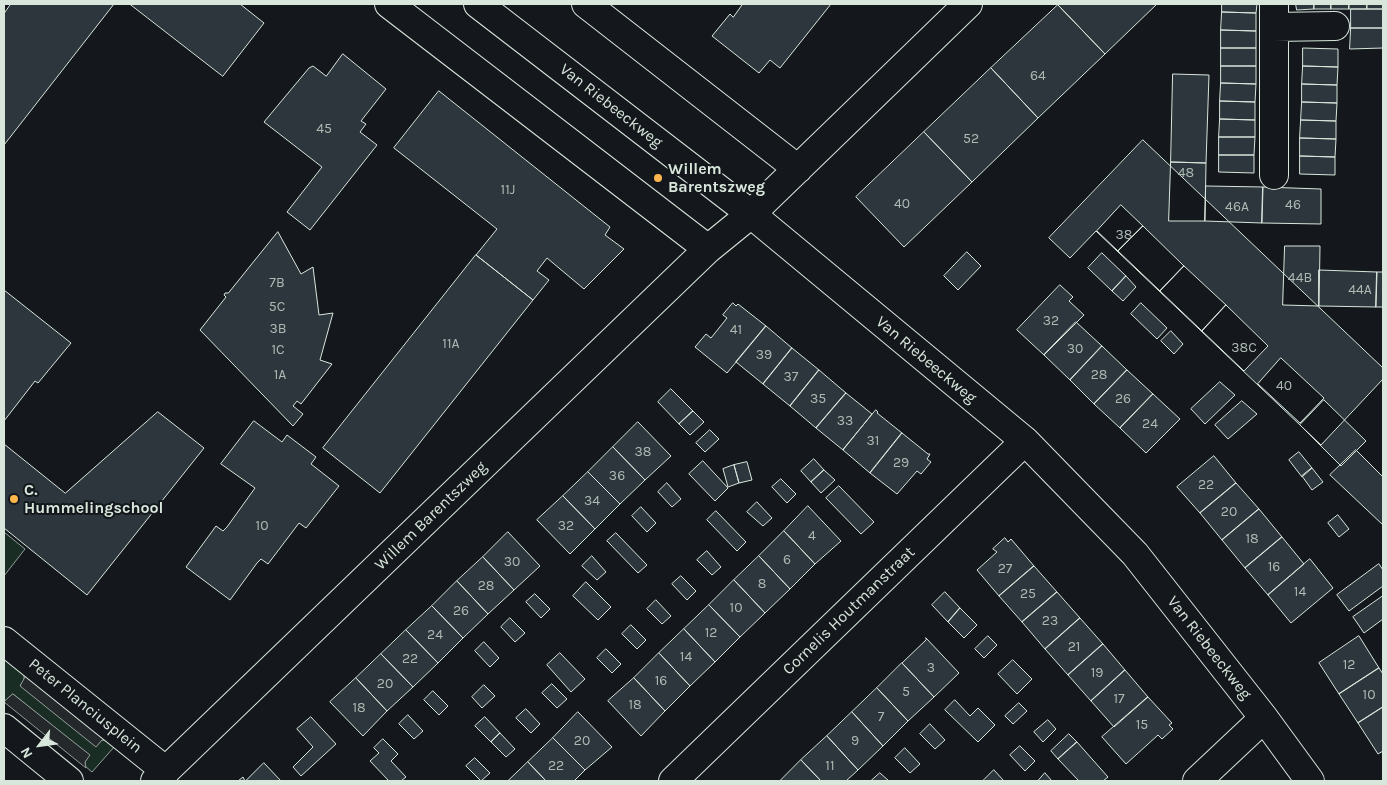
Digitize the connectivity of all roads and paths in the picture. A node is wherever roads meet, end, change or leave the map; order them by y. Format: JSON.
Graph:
{"nodes":[{"id":1,"x":389,"y":4,"type":"edge"},
{"id":2,"x":478,"y":4,"type":"edge"},
{"id":3,"x":586,"y":4,"type":"edge"},
{"id":4,"x":968,"y":4,"type":"edge"},
{"id":5,"x":1274,"y":16,"type":"edge"},
{"id":6,"x":1335,"y":26,"type":"dead end"},
{"id":7,"x":798,"y":169,"type":"junction"},
{"id":8,"x":1274,"y":175,"type":"dead end"},
{"id":9,"x":751,"y":214,"type":"junction"},
{"id":10,"x":708,"y":249,"type":"junction"},
{"id":11,"x":1025,"y":441,"type":"junction"},
{"id":12,"x":4,"y":641,"type":"edge"},
{"id":13,"x":1264,"y":718,"type":"junction"},
{"id":14,"x":4,"y":728,"type":"edge"},
{"id":15,"x":161,"y":776,"type":"edge"},
{"id":16,"x":68,"y":781,"type":"edge"},
{"id":17,"x":673,"y":781,"type":"edge"},
{"id":18,"x":1197,"y":781,"type":"edge"},
{"id":19,"x":1310,"y":781,"type":"edge"}],
"edges":[{"from":1,"to":10,"type":"street"},
{"from":2,"to":9,"type":"street","name":"Van Riebeeckweg"},
{"from":3,"to":7,"type":"street"},
{"from":4,"to":7,"type":"street","name":"Willem Barentszweg"},
{"from":5,"to":6,"type":"street"},
{"from":5,"to":8,"type":"street"},
{"from":7,"to":9,"type":"street","name":"Willem Barentszweg"},
{"from":9,"to":10,"type":"street","name":"Willem Barentszweg"},
{"from":9,"to":11,"type":"street","name":"Van Riebeeckweg"},
{"from":10,"to":15,"type":"street","name":"Willem Barentszweg"},
{"from":11,"to":13,"type":"street","name":"Van Riebeeckweg"},
{"from":11,"to":17,"type":"street","name":"Cornelis Houtmanstraat"},
{"from":12,"to":15,"type":"street","name":"Peter Planciusplein"},
{"from":13,"to":18,"type":"street"},
{"from":13,"to":19,"type":"street","name":"Van Riebeeckweg"},
{"from":14,"to":16,"type":"street"}]}
